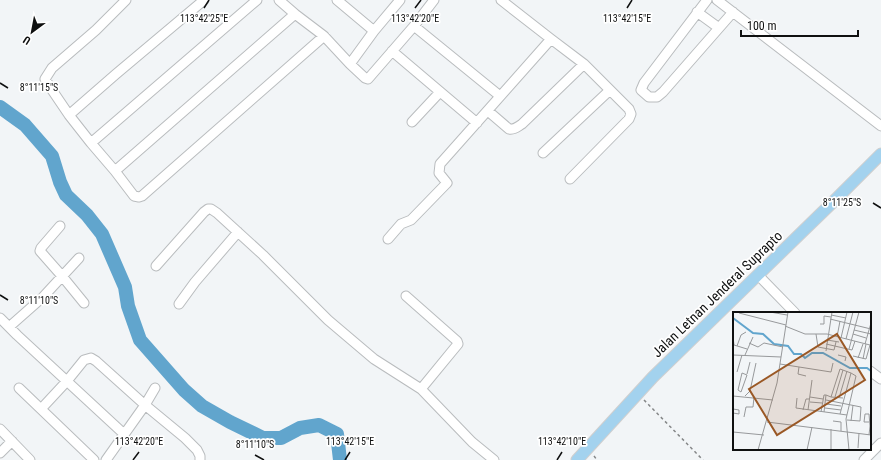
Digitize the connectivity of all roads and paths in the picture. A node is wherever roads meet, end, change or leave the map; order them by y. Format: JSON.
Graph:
{"nodes":[{"id":1,"x":126,"y":0,"type":"edge"},
{"id":2,"x":204,"y":0,"type":"edge"},
{"id":3,"x":257,"y":0,"type":"edge"},
{"id":4,"x":279,"y":0,"type":"edge"},
{"id":5,"x":337,"y":0,"type":"edge"},
{"id":6,"x":387,"y":0,"type":"edge"},
{"id":7,"x":434,"y":0,"type":"edge"},
{"id":8,"x":501,"y":0,"type":"edge"},
{"id":9,"x":707,"y":0,"type":"edge"},
{"id":10,"x":717,"y":0,"type":"edge"},
{"id":11,"x":397,"y":3,"type":"edge"},
{"id":12,"x":697,"y":12,"type":"junction"},
{"id":13,"x":733,"y":12,"type":"junction"},
{"id":14,"x":295,"y":14,"type":"junction"},
{"id":15,"x":414,"y":26,"type":"junction"},
{"id":16,"x":719,"y":28,"type":"junction"},
{"id":17,"x":374,"y":31,"type":"junction"},
{"id":18,"x":324,"y":36,"type":"junction"},
{"id":19,"x":551,"y":40,"type":"junction"},
{"id":20,"x":392,"y":51,"type":"junction"},
{"id":21,"x":350,"y":64,"type":"junction"},
{"id":22,"x":584,"y":64,"type":"junction"},
{"id":23,"x":610,"y":90,"type":"junction"},
{"id":24,"x":440,"y":92,"type":"junction"},
{"id":25,"x":500,"y":96,"type":"junction"},
{"id":26,"x":488,"y":111,"type":"junction"},
{"id":27,"x":69,"y":115,"type":"junction"},
{"id":28,"x":412,"y":122,"type":"dead end"},
{"id":29,"x":477,"y":123,"type":"junction"},
{"id":30,"x":881,"y":126,"type":"edge"},
{"id":31,"x":91,"y":143,"type":"junction"},
{"id":32,"x":543,"y":153,"type":"dead end"},
{"id":33,"x":881,"y":154,"type":"edge"},
{"id":34,"x":115,"y":171,"type":"junction"},
{"id":35,"x":570,"y":179,"type":"dead end"},
{"id":36,"x":60,"y":226,"type":"dead end"},
{"id":37,"x":238,"y":232,"type":"junction"},
{"id":38,"x":388,"y":239,"type":"dead end"},
{"id":39,"x":79,"y":258,"type":"dead end"},
{"id":40,"x":156,"y":266,"type":"dead end"},
{"id":41,"x":758,"y":275,"type":"junction"},
{"id":42,"x":62,"y":276,"type":"junction"},
{"id":43,"x":406,"y":296,"type":"dead end"},
{"id":44,"x":84,"y":303,"type":"dead end"},
{"id":45,"x":179,"y":304,"type":"dead end"},
{"id":46,"x":794,"y":312,"type":"edge"},
{"id":47,"x":0,"y":318,"type":"edge"},
{"id":48,"x":9,"y":327,"type":"junction"},
{"id":49,"x":871,"y":372,"type":"edge"},
{"id":50,"x":880,"y":377,"type":"edge"},
{"id":51,"x":67,"y":382,"type":"junction"},
{"id":52,"x":19,"y":388,"type":"dead end"},
{"id":53,"x":155,"y":388,"type":"dead end"},
{"id":54,"x":421,"y":389,"type":"junction"},
{"id":55,"x":638,"y":393,"type":"junction"},
{"id":56,"x":145,"y":405,"type":"junction"},
{"id":57,"x":41,"y":409,"type":"junction"},
{"id":58,"x":0,"y":430,"type":"edge"},
{"id":59,"x":124,"y":434,"type":"junction"},
{"id":60,"x":12,"y":441,"type":"junction"},
{"id":61,"x":881,"y":443,"type":"edge"},
{"id":62,"x":0,"y":453,"type":"edge"},
{"id":63,"x":30,"y":460,"type":"edge"},
{"id":64,"x":94,"y":460,"type":"edge"},
{"id":65,"x":106,"y":460,"type":"edge"},
{"id":66,"x":200,"y":460,"type":"edge"},
{"id":67,"x":494,"y":460,"type":"edge"},
{"id":68,"x":577,"y":460,"type":"edge"},
{"id":69,"x":703,"y":460,"type":"edge"},
{"id":70,"x":864,"y":460,"type":"edge"}],
"edges":[{"from":1,"to":27,"type":"street"},
{"from":2,"to":27,"type":"street"},
{"from":3,"to":31,"type":"street"},
{"from":4,"to":14,"type":"street"},
{"from":5,"to":17,"type":"street"},
{"from":6,"to":11,"type":"street"},
{"from":7,"to":15,"type":"street"},
{"from":8,"to":19,"type":"street"},
{"from":9,"to":12,"type":"street"},
{"from":10,"to":13,"type":"street"},
{"from":11,"to":17,"type":"street"},
{"from":12,"to":16,"type":"street"},
{"from":12,"to":16,"type":"street"},
{"from":13,"to":16,"type":"street"},
{"from":13,"to":30,"type":"street"},
{"from":14,"to":18,"type":"street"},
{"from":14,"to":34,"type":"street"},
{"from":15,"to":20,"type":"street"},
{"from":15,"to":25,"type":"street"},
{"from":17,"to":21,"type":"street"},
{"from":18,"to":21,"type":"street"},
{"from":18,"to":34,"type":"street"},
{"from":19,"to":22,"type":"street"},
{"from":19,"to":25,"type":"street"},
{"from":20,"to":21,"type":"street"},
{"from":20,"to":24,"type":"street"},
{"from":22,"to":23,"type":"street"},
{"from":22,"to":26,"type":"street"},
{"from":23,"to":32,"type":"street"},
{"from":23,"to":35,"type":"street"},
{"from":24,"to":28,"type":"street"},
{"from":24,"to":29,"type":"street"},
{"from":25,"to":26,"type":"street"},
{"from":26,"to":29,"type":"street"},
{"from":27,"to":31,"type":"street"},
{"from":29,"to":38,"type":"street"},
{"from":31,"to":34,"type":"street"},
{"from":33,"to":41,"type":"main road","name":"Jalan Letnan Jenderal Suprapto"},
{"from":36,"to":42,"type":"street"},
{"from":37,"to":40,"type":"street"},
{"from":37,"to":45,"type":"street"},
{"from":37,"to":54,"type":"street"},
{"from":39,"to":42,"type":"street"},
{"from":41,"to":46,"type":"street"},
{"from":41,"to":55,"type":"main road","name":"Jalan Letnan Jenderal Suprapto"},
{"from":42,"to":44,"type":"street"},
{"from":42,"to":48,"type":"street"},
{"from":43,"to":54,"type":"street"},
{"from":47,"to":48,"type":"street"},
{"from":48,"to":51,"type":"street"},
{"from":49,"to":50,"type":"street"},
{"from":51,"to":56,"type":"street"},
{"from":51,"to":57,"type":"street"},
{"from":51,"to":59,"type":"street"},
{"from":52,"to":57,"type":"street"},
{"from":53,"to":56,"type":"street"},
{"from":54,"to":67,"type":"street"},
{"from":55,"to":68,"type":"main road","name":"Jalan Letnan Jenderal Suprapto"},
{"from":55,"to":69,"type":"path"},
{"from":56,"to":59,"type":"street"},
{"from":56,"to":66,"type":"street"},
{"from":57,"to":64,"type":"street"},
{"from":58,"to":60,"type":"street"},
{"from":59,"to":65,"type":"street"},
{"from":60,"to":62,"type":"street"},
{"from":60,"to":63,"type":"street"},
{"from":61,"to":70,"type":"street"}]}
